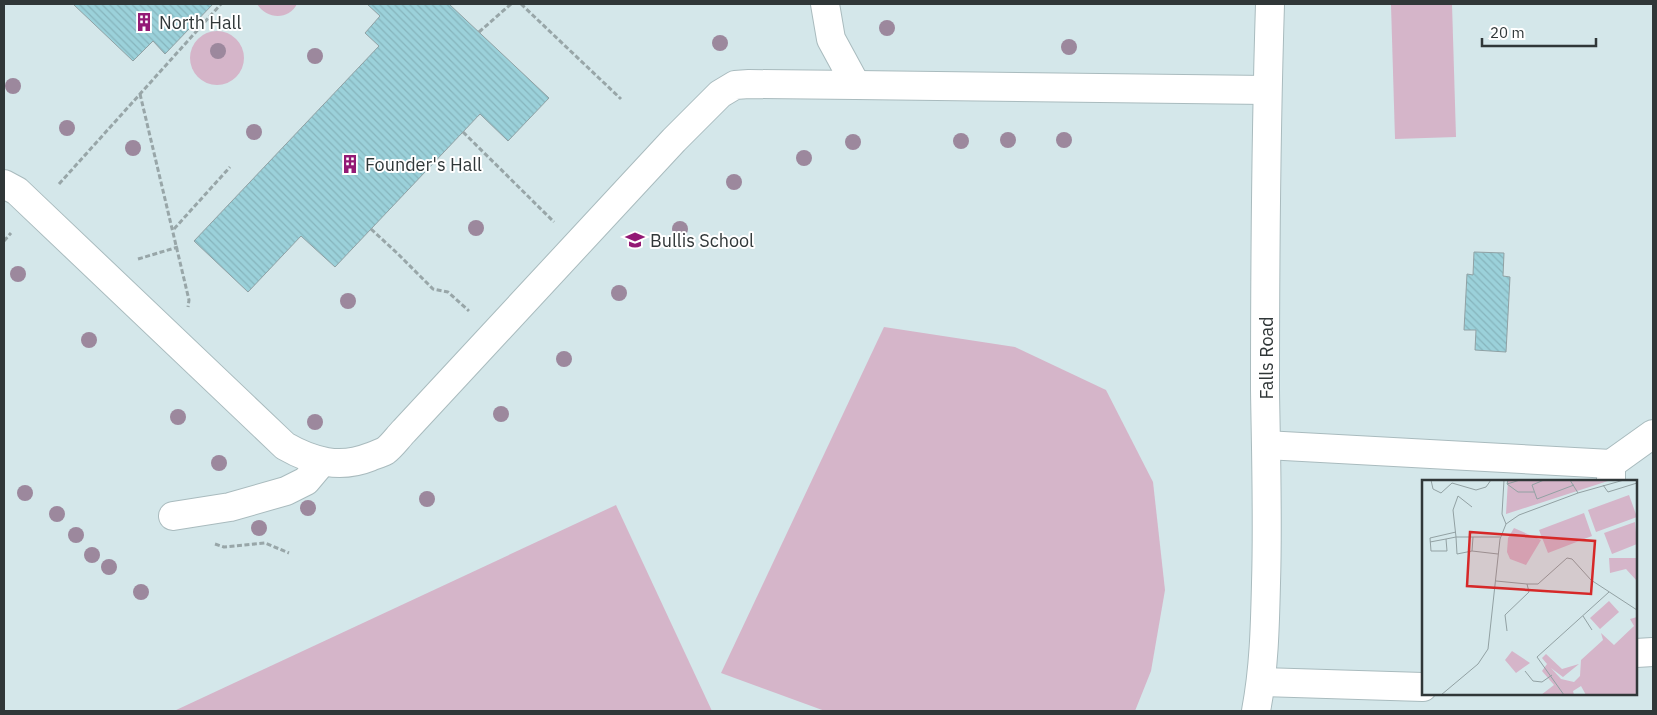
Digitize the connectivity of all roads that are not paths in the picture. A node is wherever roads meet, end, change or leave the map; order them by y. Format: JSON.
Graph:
{"nodes":[{"id":1,"x":825,"y":4,"type":"edge"},
{"id":2,"x":1270,"y":4,"type":"edge"},
{"id":3,"x":856,"y":85,"type":"junction"},
{"id":4,"x":1267,"y":90,"type":"junction"},
{"id":5,"x":4,"y":184,"type":"edge"},
{"id":6,"x":1653,"y":434,"type":"edge"},
{"id":7,"x":1266,"y":445,"type":"junction"},
{"id":8,"x":322,"y":462,"type":"junction"},
{"id":9,"x":1611,"y":472,"type":"edge"},
{"id":10,"x":173,"y":516,"type":"dead end"},
{"id":11,"x":1653,"y":652,"type":"edge"},
{"id":12,"x":1637,"y":653,"type":"edge"},
{"id":13,"x":1262,"y":682,"type":"junction"},
{"id":14,"x":1422,"y":687,"type":"edge"},
{"id":15,"x":1256,"y":711,"type":"edge"}],
"edges":[{"from":1,"to":3,"type":"main road"},
{"from":2,"to":4,"type":"main road","name":"Falls Road"},
{"from":3,"to":4,"type":"main road"},
{"from":3,"to":8,"type":"main road"},
{"from":4,"to":7,"type":"main road","name":"Falls Road"},
{"from":5,"to":8,"type":"main road"},
{"from":6,"to":9,"type":"main road"},
{"from":7,"to":9,"type":"main road"},
{"from":7,"to":13,"type":"main road","name":"Falls Road"},
{"from":8,"to":10,"type":"main road"},
{"from":11,"to":12,"type":"main road"},
{"from":13,"to":14,"type":"main road"},
{"from":13,"to":15,"type":"main road","name":"Falls Road"}]}
